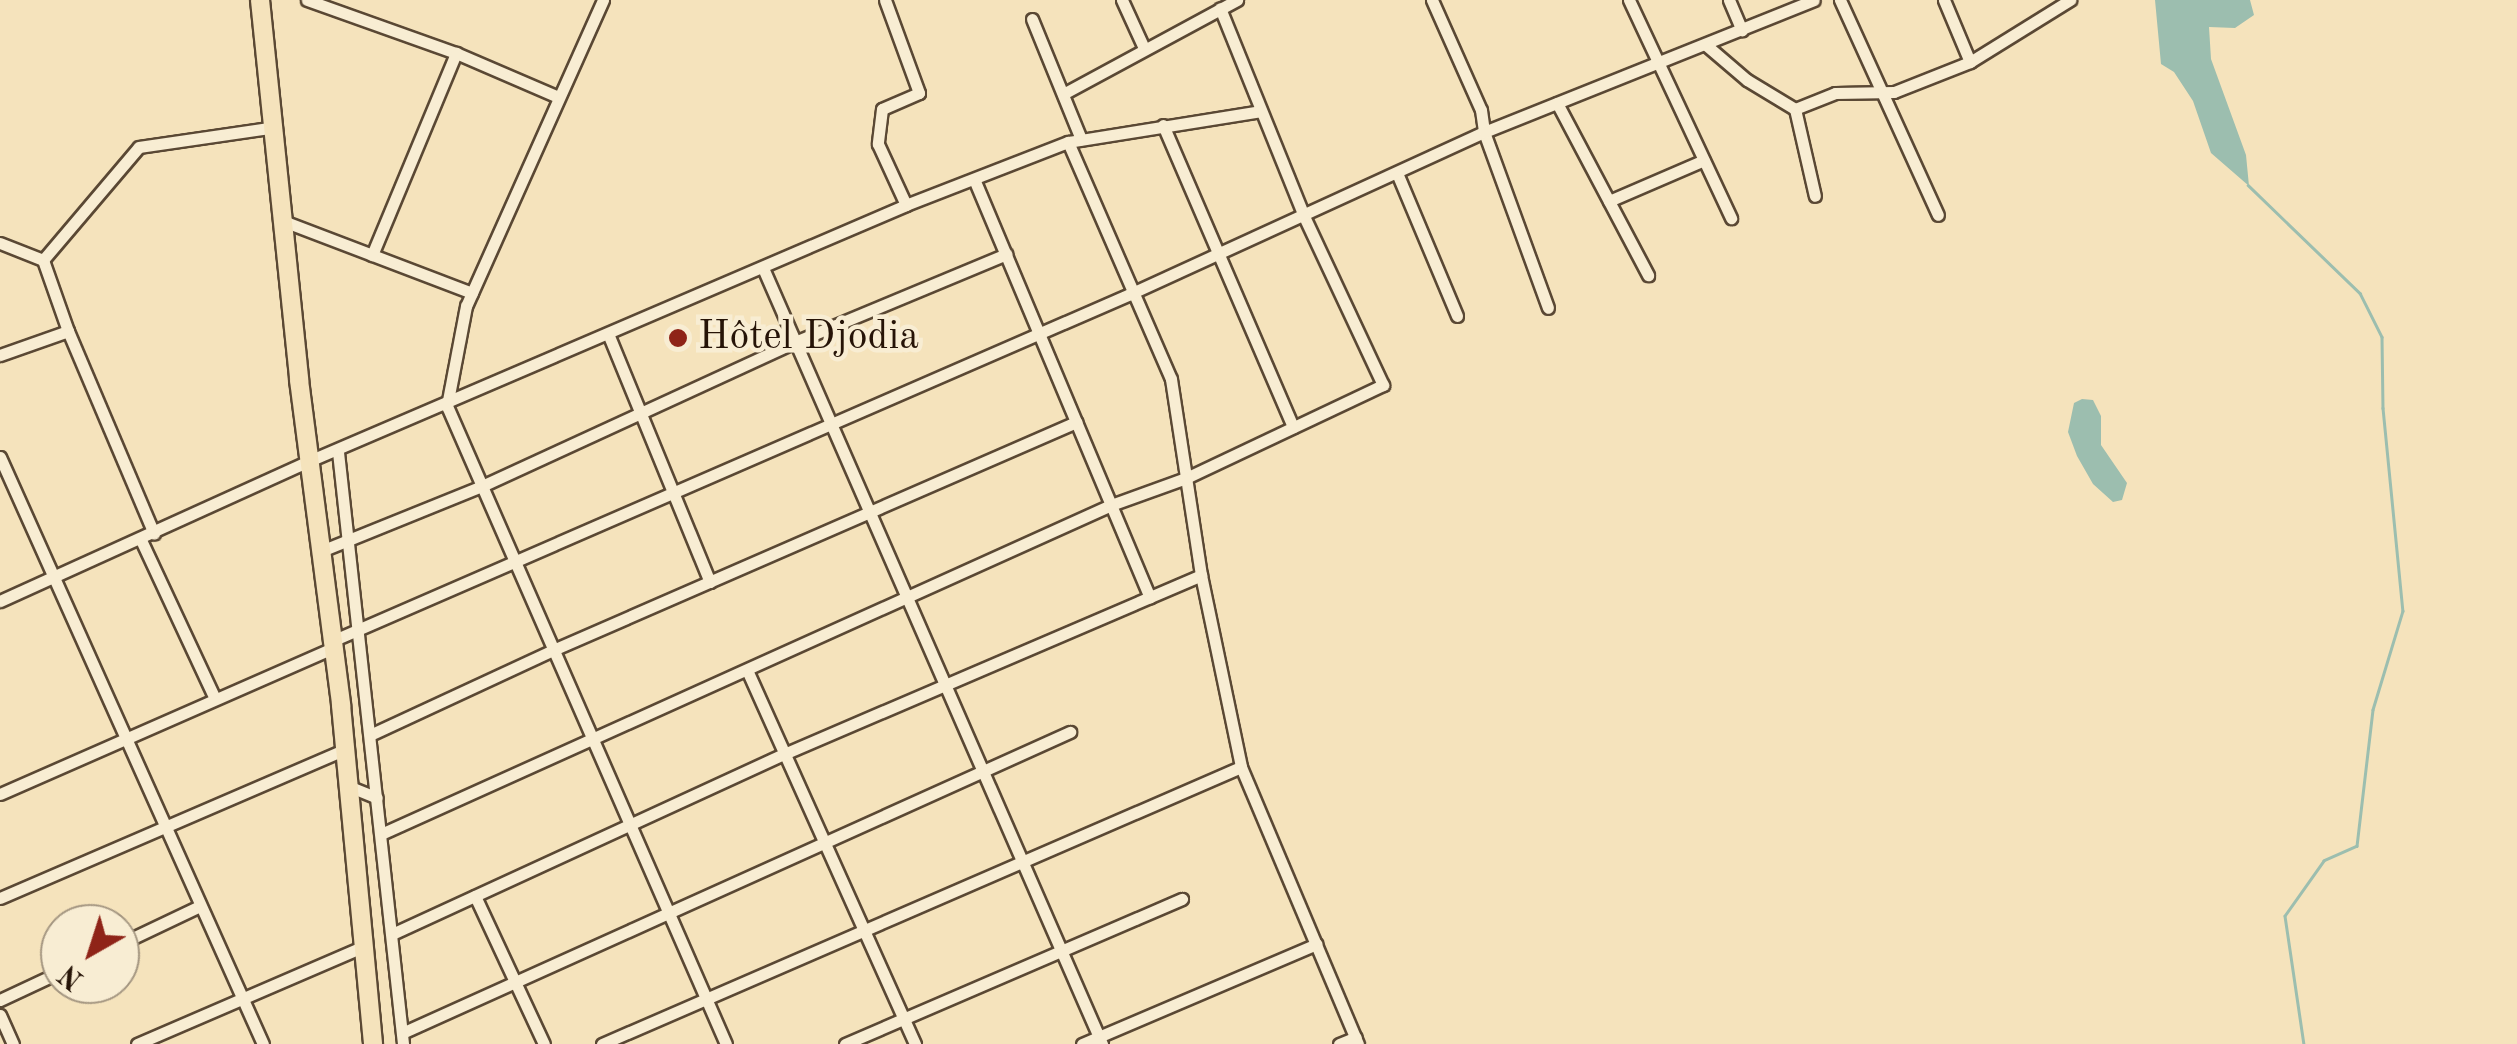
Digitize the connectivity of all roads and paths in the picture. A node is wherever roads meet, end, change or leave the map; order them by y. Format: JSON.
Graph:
{"nodes":[{"id":1,"x":260,"y":0,"type":"edge"},
{"id":2,"x":307,"y":0,"type":"edge"},
{"id":3,"x":603,"y":0,"type":"edge"},
{"id":4,"x":885,"y":0,"type":"edge"},
{"id":5,"x":1122,"y":0,"type":"edge"},
{"id":6,"x":1237,"y":0,"type":"edge"},
{"id":7,"x":1432,"y":0,"type":"edge"},
{"id":8,"x":1628,"y":0,"type":"edge"},
{"id":9,"x":1729,"y":0,"type":"edge"},
{"id":10,"x":1814,"y":0,"type":"edge"},
{"id":11,"x":1840,"y":0,"type":"edge"},
{"id":12,"x":1944,"y":0,"type":"edge"},
{"id":13,"x":2070,"y":0,"type":"edge"},
{"id":14,"x":2050,"y":5,"type":"edge"},
{"id":15,"x":1220,"y":8,"type":"junction"},
{"id":16,"x":1032,"y":18,"type":"dead end"},
{"id":17,"x":1742,"y":30,"type":"junction"},
{"id":18,"x":1706,"y":45,"type":"junction"},
{"id":19,"x":1144,"y":48,"type":"junction"},
{"id":20,"x":456,"y":53,"type":"junction"},
{"id":21,"x":1658,"y":62,"type":"junction"},
{"id":22,"x":1970,"y":62,"type":"junction"},
{"id":23,"x":1882,"y":90,"type":"junction"},
{"id":24,"x":1062,"y":94,"type":"junction"},
{"id":25,"x":558,"y":97,"type":"junction"},
{"id":26,"x":1557,"y":102,"type":"junction"},
{"id":27,"x":1794,"y":109,"type":"junction"},
{"id":28,"x":1261,"y":111,"type":"junction"},
{"id":29,"x":1164,"y":125,"type":"junction"},
{"id":30,"x":276,"y":127,"type":"junction"},
{"id":31,"x":1484,"y":132,"type":"junction"},
{"id":32,"x":1081,"y":139,"type":"junction"},
{"id":33,"x":1068,"y":142,"type":"junction"},
{"id":34,"x":1704,"y":160,"type":"junction"},
{"id":35,"x":1396,"y":172,"type":"junction"},
{"id":36,"x":974,"y":178,"type":"junction"},
{"id":37,"x":1815,"y":196,"type":"dead end"},
{"id":38,"x":1609,"y":202,"type":"junction"},
{"id":39,"x":906,"y":205,"type":"junction"},
{"id":40,"x":1938,"y":214,"type":"dead end"},
{"id":41,"x":1304,"y":216,"type":"junction"},
{"id":42,"x":1731,"y":218,"type":"dead end"},
{"id":43,"x":286,"y":222,"type":"junction"},
{"id":44,"x":0,"y":243,"type":"edge"},
{"id":45,"x":1006,"y":254,"type":"junction"},
{"id":46,"x":1220,"y":254,"type":"junction"},
{"id":47,"x":372,"y":255,"type":"junction"},
{"id":48,"x":43,"y":260,"type":"junction"},
{"id":49,"x":763,"y":268,"type":"junction"},
{"id":50,"x":1648,"y":275,"type":"dead end"},
{"id":51,"x":472,"y":293,"type":"junction"},
{"id":52,"x":1130,"y":294,"type":"junction"},
{"id":53,"x":1548,"y":308,"type":"dead end"},
{"id":54,"x":1458,"y":316,"type":"dead end"},
{"id":55,"x":68,"y":331,"type":"junction"},
{"id":56,"x":1039,"y":332,"type":"junction"},
{"id":57,"x":608,"y":336,"type":"junction"},
{"id":58,"x":795,"y":342,"type":"junction"},
{"id":59,"x":0,"y":355,"type":"edge"},
{"id":60,"x":446,"y":406,"type":"junction"},
{"id":61,"x":642,"y":412,"type":"junction"},
{"id":62,"x":1076,"y":422,"type":"junction"},
{"id":63,"x":831,"y":424,"type":"junction"},
{"id":64,"x":1293,"y":427,"type":"junction"},
{"id":65,"x":338,"y":452,"type":"junction"},
{"id":66,"x":0,"y":457,"type":"edge"},
{"id":67,"x":310,"y":462,"type":"junction"},
{"id":68,"x":4,"y":475,"type":"edge"},
{"id":69,"x":1186,"y":478,"type":"junction"},
{"id":70,"x":482,"y":486,"type":"junction"},
{"id":71,"x":676,"y":492,"type":"junction"},
{"id":72,"x":1111,"y":506,"type":"junction"},
{"id":73,"x":870,"y":513,"type":"junction"},
{"id":74,"x":154,"y":534,"type":"junction"},
{"id":75,"x":141,"y":540,"type":"junction"},
{"id":76,"x":350,"y":542,"type":"junction"},
{"id":77,"x":321,"y":551,"type":"junction"},
{"id":78,"x":516,"y":564,"type":"junction"},
{"id":79,"x":1201,"y":575,"type":"junction"},
{"id":80,"x":54,"y":577,"type":"junction"},
{"id":81,"x":710,"y":582,"type":"junction"},
{"id":82,"x":1150,"y":597,"type":"junction"},
{"id":83,"x":908,"y":600,"type":"junction"},
{"id":84,"x":0,"y":601,"type":"edge"},
{"id":85,"x":359,"y":628,"type":"junction"},
{"id":86,"x":333,"y":645,"type":"junction"},
{"id":87,"x":553,"y":650,"type":"junction"},
{"id":88,"x":747,"y":670,"type":"junction"},
{"id":89,"x":945,"y":686,"type":"junction"},
{"id":90,"x":215,"y":699,"type":"junction"},
{"id":91,"x":1070,"y":732,"type":"dead end"},
{"id":92,"x":370,"y":736,"type":"junction"},
{"id":93,"x":125,"y":737,"type":"junction"},
{"id":94,"x":592,"y":740,"type":"junction"},
{"id":95,"x":344,"y":750,"type":"junction"},
{"id":96,"x":784,"y":754,"type":"junction"},
{"id":97,"x":1241,"y":767,"type":"junction"},
{"id":98,"x":982,"y":772,"type":"junction"},
{"id":99,"x":348,"y":786,"type":"junction"},
{"id":100,"x":0,"y":794,"type":"edge"},
{"id":101,"x":377,"y":798,"type":"junction"},
{"id":102,"x":630,"y":824,"type":"junction"},
{"id":103,"x":163,"y":826,"type":"junction"},
{"id":104,"x":381,"y":834,"type":"junction"},
{"id":105,"x":826,"y":841,"type":"junction"},
{"id":106,"x":1023,"y":865,"type":"junction"},
{"id":107,"x":475,"y":896,"type":"junction"},
{"id":108,"x":0,"y":898,"type":"edge"},
{"id":109,"x":1182,"y":899,"type":"dead end"},
{"id":110,"x":200,"y":906,"type":"junction"},
{"id":111,"x":668,"y":912,"type":"junction"},
{"id":112,"x":863,"y":928,"type":"junction"},
{"id":113,"x":140,"y":934,"type":"edge"},
{"id":114,"x":392,"y":934,"type":"junction"},
{"id":115,"x":1317,"y":944,"type":"junction"},
{"id":116,"x":365,"y":946,"type":"junction"},
{"id":117,"x":1061,"y":950,"type":"junction"},
{"id":118,"x":40,"y":981,"type":"edge"},
{"id":119,"x":516,"y":981,"type":"junction"},
{"id":120,"x":704,"y":997,"type":"junction"},
{"id":121,"x":242,"y":999,"type":"junction"},
{"id":122,"x":0,"y":1000,"type":"edge"},
{"id":123,"x":0,"y":1015,"type":"edge"},
{"id":124,"x":903,"y":1018,"type":"junction"},
{"id":125,"x":403,"y":1039,"type":"edge"},
{"id":126,"x":1100,"y":1040,"type":"edge"},
{"id":127,"x":1357,"y":1040,"type":"edge"},
{"id":128,"x":370,"y":1043,"type":"edge"},
{"id":129,"x":13,"y":1044,"type":"edge"},
{"id":130,"x":137,"y":1044,"type":"edge"},
{"id":131,"x":262,"y":1044,"type":"edge"},
{"id":132,"x":544,"y":1044,"type":"edge"},
{"id":133,"x":602,"y":1044,"type":"edge"},
{"id":134,"x":726,"y":1044,"type":"edge"},
{"id":135,"x":845,"y":1044,"type":"edge"},
{"id":136,"x":914,"y":1044,"type":"edge"},
{"id":137,"x":1082,"y":1044,"type":"edge"},
{"id":138,"x":1339,"y":1044,"type":"edge"}],
"edges":[{"from":1,"to":30,"type":"main road"},
{"from":2,"to":20,"type":"street"},
{"from":3,"to":25,"type":"street"},
{"from":4,"to":39,"type":"street"},
{"from":5,"to":19,"type":"street"},
{"from":6,"to":15,"type":"street"},
{"from":7,"to":31,"type":"street"},
{"from":8,"to":21,"type":"street"},
{"from":9,"to":17,"type":"street"},
{"from":10,"to":17,"type":"street"},
{"from":11,"to":23,"type":"street"},
{"from":12,"to":22,"type":"street"},
{"from":13,"to":14,"type":"street"},
{"from":14,"to":22,"type":"street"},
{"from":15,"to":19,"type":"street"},
{"from":15,"to":28,"type":"street"},
{"from":16,"to":24,"type":"street"},
{"from":17,"to":18,"type":"street"},
{"from":18,"to":21,"type":"street"},
{"from":18,"to":27,"type":"street"},
{"from":19,"to":24,"type":"street"},
{"from":20,"to":25,"type":"street"},
{"from":20,"to":47,"type":"street"},
{"from":21,"to":26,"type":"street"},
{"from":21,"to":34,"type":"street"},
{"from":22,"to":23,"type":"street"},
{"from":23,"to":27,"type":"street"},
{"from":23,"to":40,"type":"street"},
{"from":24,"to":32,"type":"street"},
{"from":25,"to":51,"type":"street"},
{"from":26,"to":31,"type":"street"},
{"from":26,"to":38,"type":"street"},
{"from":27,"to":37,"type":"street"},
{"from":28,"to":29,"type":"street"},
{"from":28,"to":41,"type":"street"},
{"from":29,"to":32,"type":"street"},
{"from":29,"to":46,"type":"street"},
{"from":30,"to":43,"type":"main road"},
{"from":30,"to":48,"type":"street"},
{"from":31,"to":35,"type":"street"},
{"from":31,"to":53,"type":"street"},
{"from":32,"to":33,"type":"street"},
{"from":33,"to":36,"type":"street"},
{"from":33,"to":52,"type":"street"},
{"from":34,"to":38,"type":"street"},
{"from":34,"to":42,"type":"street"},
{"from":35,"to":41,"type":"street"},
{"from":35,"to":54,"type":"street"},
{"from":36,"to":39,"type":"street"},
{"from":36,"to":45,"type":"street"},
{"from":38,"to":50,"type":"street"},
{"from":39,"to":49,"type":"street"},
{"from":41,"to":46,"type":"street"},
{"from":41,"to":64,"type":"street"},
{"from":43,"to":47,"type":"street"},
{"from":43,"to":67,"type":"main road"},
{"from":44,"to":48,"type":"street"},
{"from":45,"to":56,"type":"street"},
{"from":45,"to":58,"type":"street"},
{"from":46,"to":52,"type":"street"},
{"from":46,"to":64,"type":"street"},
{"from":47,"to":51,"type":"street"},
{"from":48,"to":55,"type":"street"},
{"from":49,"to":57,"type":"street"},
{"from":49,"to":58,"type":"street"},
{"from":51,"to":60,"type":"street"},
{"from":52,"to":56,"type":"street"},
{"from":52,"to":69,"type":"street"},
{"from":55,"to":59,"type":"street"},
{"from":55,"to":74,"type":"street"},
{"from":56,"to":62,"type":"street"},
{"from":56,"to":63,"type":"street"},
{"from":57,"to":60,"type":"street"},
{"from":57,"to":61,"type":"street"},
{"from":58,"to":61,"type":"street"},
{"from":58,"to":63,"type":"street"},
{"from":60,"to":65,"type":"street"},
{"from":60,"to":70,"type":"street"},
{"from":61,"to":70,"type":"street"},
{"from":61,"to":71,"type":"street"},
{"from":62,"to":72,"type":"street"},
{"from":62,"to":73,"type":"street"},
{"from":63,"to":71,"type":"street"},
{"from":63,"to":73,"type":"street"},
{"from":64,"to":69,"type":"street"},
{"from":65,"to":67,"type":"street"},
{"from":65,"to":76,"type":"street"},
{"from":66,"to":68,"type":"street"},
{"from":67,"to":74,"type":"street"},
{"from":67,"to":77,"type":"main road"},
{"from":68,"to":80,"type":"street"},
{"from":69,"to":72,"type":"street"},
{"from":69,"to":79,"type":"street"},
{"from":70,"to":76,"type":"street"},
{"from":70,"to":78,"type":"street"},
{"from":71,"to":78,"type":"street"},
{"from":71,"to":81,"type":"street"},
{"from":72,"to":82,"type":"street"},
{"from":72,"to":83,"type":"street"},
{"from":73,"to":81,"type":"street"},
{"from":73,"to":83,"type":"street"},
{"from":74,"to":75,"type":"street"},
{"from":75,"to":80,"type":"street"},
{"from":75,"to":90,"type":"street"},
{"from":76,"to":77,"type":"street"},
{"from":76,"to":85,"type":"street"},
{"from":77,"to":86,"type":"main road"},
{"from":78,"to":85,"type":"street"},
{"from":78,"to":87,"type":"street"},
{"from":79,"to":82,"type":"street"},
{"from":79,"to":97,"type":"street"},
{"from":80,"to":84,"type":"street"},
{"from":80,"to":93,"type":"street"},
{"from":81,"to":87,"type":"street"},
{"from":82,"to":89,"type":"street"},
{"from":83,"to":88,"type":"street"},
{"from":83,"to":89,"type":"street"},
{"from":85,"to":86,"type":"street"},
{"from":85,"to":92,"type":"street"},
{"from":86,"to":90,"type":"street"},
{"from":86,"to":95,"type":"main road"},
{"from":87,"to":92,"type":"street"},
{"from":87,"to":94,"type":"street"},
{"from":88,"to":94,"type":"street"},
{"from":88,"to":96,"type":"street"},
{"from":89,"to":96,"type":"street"},
{"from":89,"to":98,"type":"street"},
{"from":90,"to":93,"type":"street"},
{"from":91,"to":98,"type":"street"},
{"from":92,"to":101,"type":"street"},
{"from":93,"to":100,"type":"street"},
{"from":93,"to":103,"type":"street"},
{"from":94,"to":102,"type":"street"},
{"from":94,"to":104,"type":"street"},
{"from":95,"to":99,"type":"main road"},
{"from":95,"to":103,"type":"street"},
{"from":96,"to":102,"type":"street"},
{"from":96,"to":105,"type":"street"},
{"from":97,"to":106,"type":"street"},
{"from":97,"to":115,"type":"street"},
{"from":98,"to":105,"type":"street"},
{"from":98,"to":106,"type":"street"},
{"from":99,"to":101,"type":"street"},
{"from":99,"to":116,"type":"main road"},
{"from":101,"to":104,"type":"street"},
{"from":102,"to":107,"type":"street"},
{"from":102,"to":111,"type":"street"},
{"from":103,"to":108,"type":"street"},
{"from":103,"to":110,"type":"street"},
{"from":104,"to":114,"type":"street"},
{"from":105,"to":111,"type":"street"},
{"from":105,"to":112,"type":"street"},
{"from":106,"to":112,"type":"street"},
{"from":106,"to":117,"type":"street"},
{"from":107,"to":114,"type":"street"},
{"from":107,"to":119,"type":"street"},
{"from":109,"to":117,"type":"street"},
{"from":110,"to":113,"type":"street"},
{"from":110,"to":121,"type":"street"},
{"from":111,"to":119,"type":"street"},
{"from":111,"to":120,"type":"street"},
{"from":112,"to":120,"type":"street"},
{"from":112,"to":124,"type":"street"},
{"from":114,"to":125,"type":"street"},
{"from":115,"to":126,"type":"street"},
{"from":115,"to":127,"type":"street"},
{"from":116,"to":121,"type":"street"},
{"from":116,"to":128,"type":"main road"},
{"from":117,"to":124,"type":"street"},
{"from":117,"to":126,"type":"street"},
{"from":118,"to":122,"type":"street"},
{"from":119,"to":125,"type":"street"},
{"from":119,"to":132,"type":"street"},
{"from":120,"to":133,"type":"street"},
{"from":120,"to":134,"type":"street"},
{"from":121,"to":130,"type":"street"},
{"from":121,"to":131,"type":"street"},
{"from":123,"to":129,"type":"street"},
{"from":124,"to":135,"type":"street"},
{"from":124,"to":136,"type":"street"},
{"from":126,"to":137,"type":"street"},
{"from":127,"to":138,"type":"street"}]}
